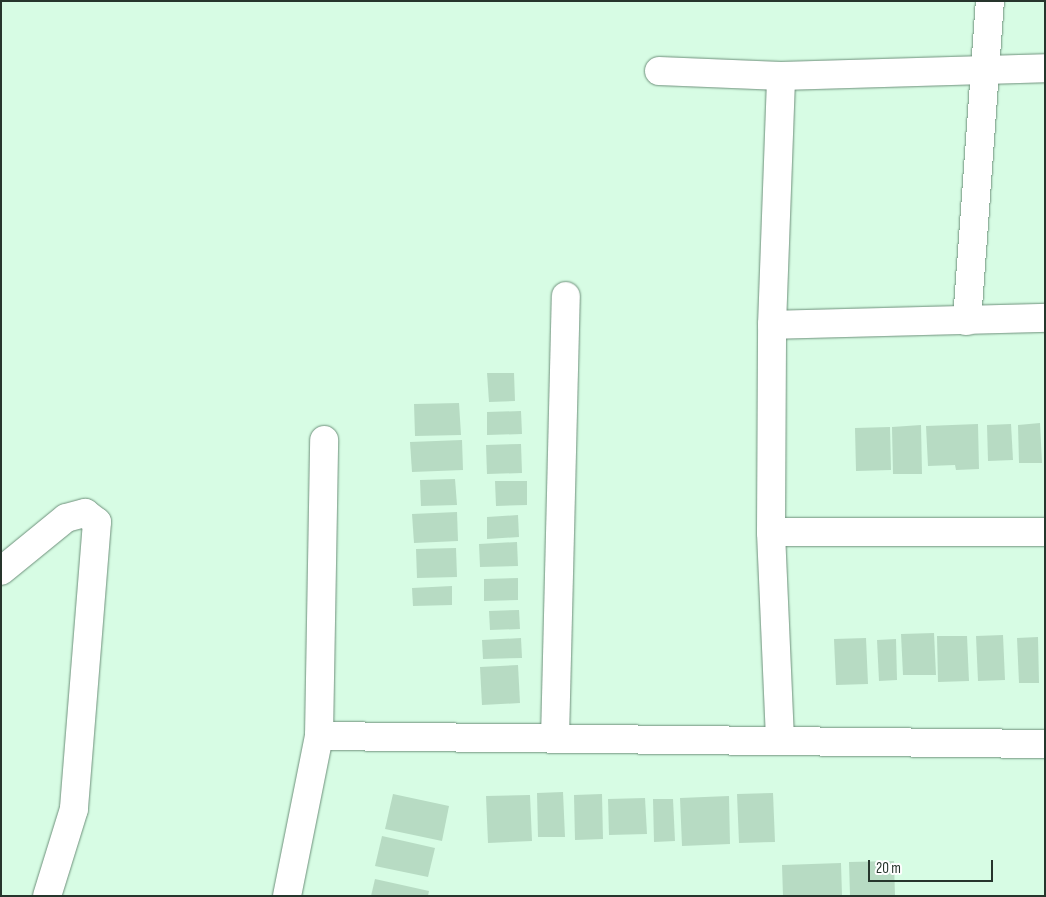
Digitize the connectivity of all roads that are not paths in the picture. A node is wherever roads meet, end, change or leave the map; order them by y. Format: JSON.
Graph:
{"nodes":[{"id":1,"x":990,"y":1,"type":"edge"},
{"id":2,"x":1045,"y":68,"type":"edge"},
{"id":3,"x":986,"y":69,"type":"junction"},
{"id":4,"x":659,"y":71,"type":"dead end"},
{"id":5,"x":781,"y":76,"type":"junction"},
{"id":6,"x":566,"y":296,"type":"dead end"},
{"id":7,"x":1045,"y":318,"type":"edge"},
{"id":8,"x":967,"y":321,"type":"junction"},
{"id":9,"x":772,"y":325,"type":"junction"},
{"id":10,"x":324,"y":440,"type":"dead end"},
{"id":11,"x":771,"y":532,"type":"junction"},
{"id":12,"x":1045,"y":532,"type":"edge"},
{"id":13,"x":1,"y":571,"type":"edge"},
{"id":14,"x":319,"y":736,"type":"junction"},
{"id":15,"x":555,"y":738,"type":"junction"},
{"id":16,"x":780,"y":739,"type":"junction"},
{"id":17,"x":1045,"y":744,"type":"edge"},
{"id":18,"x":47,"y":896,"type":"edge"},
{"id":19,"x":287,"y":896,"type":"edge"}],
"edges":[{"from":1,"to":3,"type":"street"},
{"from":2,"to":3,"type":"street"},
{"from":3,"to":5,"type":"street"},
{"from":3,"to":8,"type":"street"},
{"from":4,"to":5,"type":"street"},
{"from":5,"to":9,"type":"street"},
{"from":6,"to":15,"type":"street"},
{"from":7,"to":8,"type":"street"},
{"from":8,"to":9,"type":"street"},
{"from":9,"to":11,"type":"street"},
{"from":10,"to":14,"type":"street"},
{"from":11,"to":12,"type":"street"},
{"from":11,"to":16,"type":"street"},
{"from":13,"to":18,"type":"street"},
{"from":14,"to":15,"type":"street"},
{"from":14,"to":19,"type":"street"},
{"from":15,"to":16,"type":"street"},
{"from":16,"to":17,"type":"street"}]}
